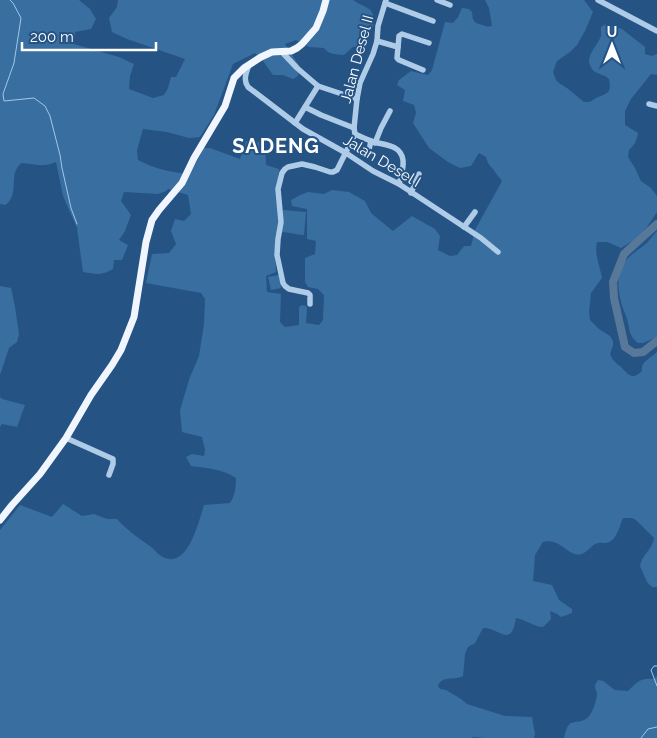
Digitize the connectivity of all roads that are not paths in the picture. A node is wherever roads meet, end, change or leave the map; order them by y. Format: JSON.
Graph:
{"nodes":[{"id":1,"x":326,"y":0,"type":"edge"},
{"id":2,"x":437,"y":0,"type":"edge"},
{"id":3,"x":598,"y":0,"type":"edge"},
{"id":4,"x":386,"y":2,"type":"edge"},
{"id":5,"x":450,"y":4,"type":"dead end"},
{"id":6,"x":433,"y":21,"type":"dead end"},
{"id":7,"x":657,"y":31,"type":"edge"},
{"id":8,"x":377,"y":41,"type":"junction"},
{"id":9,"x":429,"y":43,"type":"dead end"},
{"id":10,"x":398,"y":47,"type":"junction"},
{"id":11,"x":281,"y":52,"type":"junction"},
{"id":12,"x":249,"y":64,"type":"junction"},
{"id":13,"x":423,"y":70,"type":"dead end"},
{"id":14,"x":318,"y":86,"type":"junction"},
{"id":15,"x":356,"y":100,"type":"junction"},
{"id":16,"x":649,"y":104,"type":"dead end"},
{"id":17,"x":657,"y":106,"type":"edge"},
{"id":18,"x":305,"y":107,"type":"junction"},
{"id":19,"x":390,"y":111,"type":"dead end"},
{"id":20,"x":295,"y":123,"type":"junction"},
{"id":21,"x":354,"y":128,"type":"junction"},
{"id":22,"x":355,"y":134,"type":"junction"},
{"id":23,"x":373,"y":142,"type":"junction"},
{"id":24,"x":346,"y":153,"type":"junction"},
{"id":25,"x":368,"y":154,"type":"dead end"},
{"id":26,"x":419,"y":174,"type":"dead end"},
{"id":27,"x":399,"y":184,"type":"junction"},
{"id":28,"x":411,"y":193,"type":"junction"},
{"id":29,"x":474,"y":212,"type":"dead end"},
{"id":30,"x":464,"y":227,"type":"junction"},
{"id":31,"x":498,"y":252,"type":"dead end"},
{"id":32,"x":310,"y":304,"type":"dead end"},
{"id":33,"x":66,"y":438,"type":"junction"},
{"id":34,"x":109,"y":475,"type":"dead end"},
{"id":35,"x":0,"y":520,"type":"edge"}],
"edges":[{"from":1,"to":11,"type":"main road"},
{"from":2,"to":5,"type":"street"},
{"from":3,"to":7,"type":"street"},
{"from":4,"to":6,"type":"street"},
{"from":4,"to":8,"type":"street","name":"Jalan Desel II"},
{"from":8,"to":10,"type":"street"},
{"from":8,"to":15,"type":"street","name":"Jalan Desel II"},
{"from":9,"to":10,"type":"street"},
{"from":10,"to":13,"type":"street"},
{"from":11,"to":12,"type":"main road"},
{"from":11,"to":14,"type":"street"},
{"from":12,"to":20,"type":"street","name":"Jalan Desel I"},
{"from":12,"to":33,"type":"main road"},
{"from":14,"to":15,"type":"street"},
{"from":14,"to":18,"type":"street"},
{"from":15,"to":21,"type":"street","name":"Jalan Desel II"},
{"from":16,"to":17,"type":"street"},
{"from":18,"to":20,"type":"street"},
{"from":18,"to":21,"type":"street"},
{"from":19,"to":23,"type":"street"},
{"from":20,"to":24,"type":"street","name":"Jalan Desel I"},
{"from":21,"to":22,"type":"street","name":"Jalan Desel II"},
{"from":22,"to":23,"type":"street"},
{"from":22,"to":24,"type":"street"},
{"from":23,"to":25,"type":"street"},
{"from":23,"to":27,"type":"street"},
{"from":24,"to":27,"type":"street","name":"Jalan Desel I"},
{"from":24,"to":32,"type":"street"},
{"from":26,"to":28,"type":"street"},
{"from":27,"to":28,"type":"street","name":"Jalan Desel I"},
{"from":28,"to":30,"type":"street","name":"Jalan Desel I"},
{"from":29,"to":30,"type":"street"},
{"from":30,"to":31,"type":"street","name":"Jalan Desel I"},
{"from":33,"to":34,"type":"street"},
{"from":33,"to":35,"type":"main road"}]}
